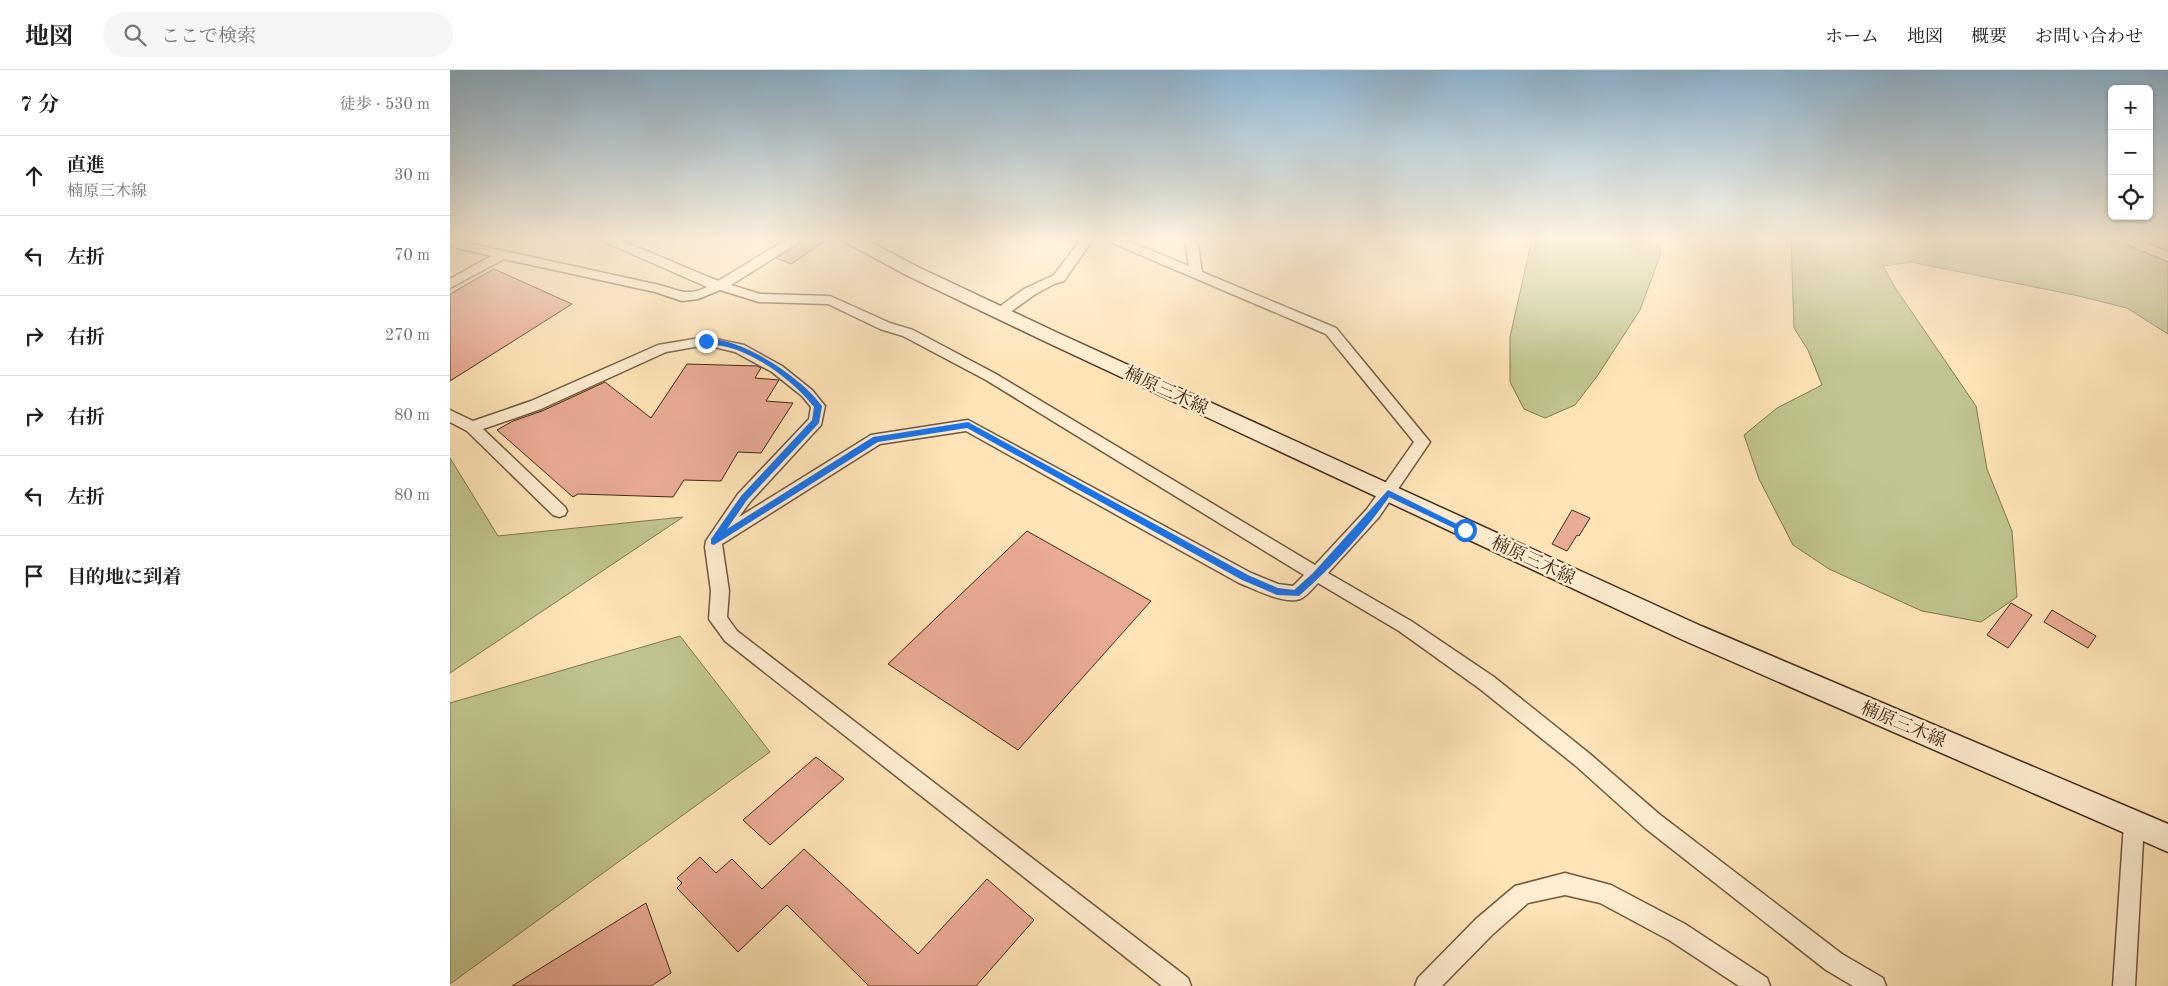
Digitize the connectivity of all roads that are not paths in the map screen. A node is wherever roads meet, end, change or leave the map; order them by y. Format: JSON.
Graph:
{"nodes":[{"id":1,"x":622,"y":282,"type":"edge"},
{"id":2,"x":705,"y":282,"type":"edge"},
{"id":3,"x":727,"y":282,"type":"edge"},
{"id":4,"x":935,"y":282,"type":"edge"},
{"id":5,"x":1048,"y":282,"type":"edge"},
{"id":6,"x":1214,"y":282,"type":"edge"},
{"id":7,"x":720,"y":286,"type":"junction"},
{"id":8,"x":1000,"y":313,"type":"junction"},
{"id":9,"x":450,"y":415,"type":"edge"},
{"id":10,"x":472,"y":428,"type":"junction"},
{"id":11,"x":1388,"y":493,"type":"junction"},
{"id":12,"x":559,"y":511,"type":"dead end"},
{"id":13,"x":714,"y":541,"type":"junction"},
{"id":14,"x":1316,"y":575,"type":"junction"},
{"id":15,"x":2134,"y":823,"type":"junction"},
{"id":16,"x":2168,"y":838,"type":"edge"},
{"id":17,"x":1180,"y":986,"type":"edge"},
{"id":18,"x":1426,"y":986,"type":"edge"},
{"id":19,"x":1759,"y":986,"type":"edge"},
{"id":20,"x":1875,"y":986,"type":"edge"},
{"id":21,"x":2124,"y":986,"type":"edge"}],
"edges":[{"from":1,"to":7,"type":"street"},
{"from":2,"to":7,"type":"street"},
{"from":3,"to":7,"type":"street"},
{"from":4,"to":8,"type":"main road","name":"楠原三木線"},
{"from":5,"to":8,"type":"street"},
{"from":6,"to":11,"type":"street"},
{"from":7,"to":14,"type":"street"},
{"from":8,"to":11,"type":"main road","name":"楠原三木線"},
{"from":9,"to":10,"type":"street"},
{"from":10,"to":12,"type":"street"},
{"from":10,"to":13,"type":"street"},
{"from":11,"to":14,"type":"street"},
{"from":11,"to":15,"type":"main road","name":"楠原三木線"},
{"from":13,"to":14,"type":"street"},
{"from":13,"to":17,"type":"street"},
{"from":14,"to":20,"type":"street"},
{"from":15,"to":16,"type":"main road","name":"楠原三木線"},
{"from":15,"to":21,"type":"street"},
{"from":18,"to":19,"type":"street"}]}
